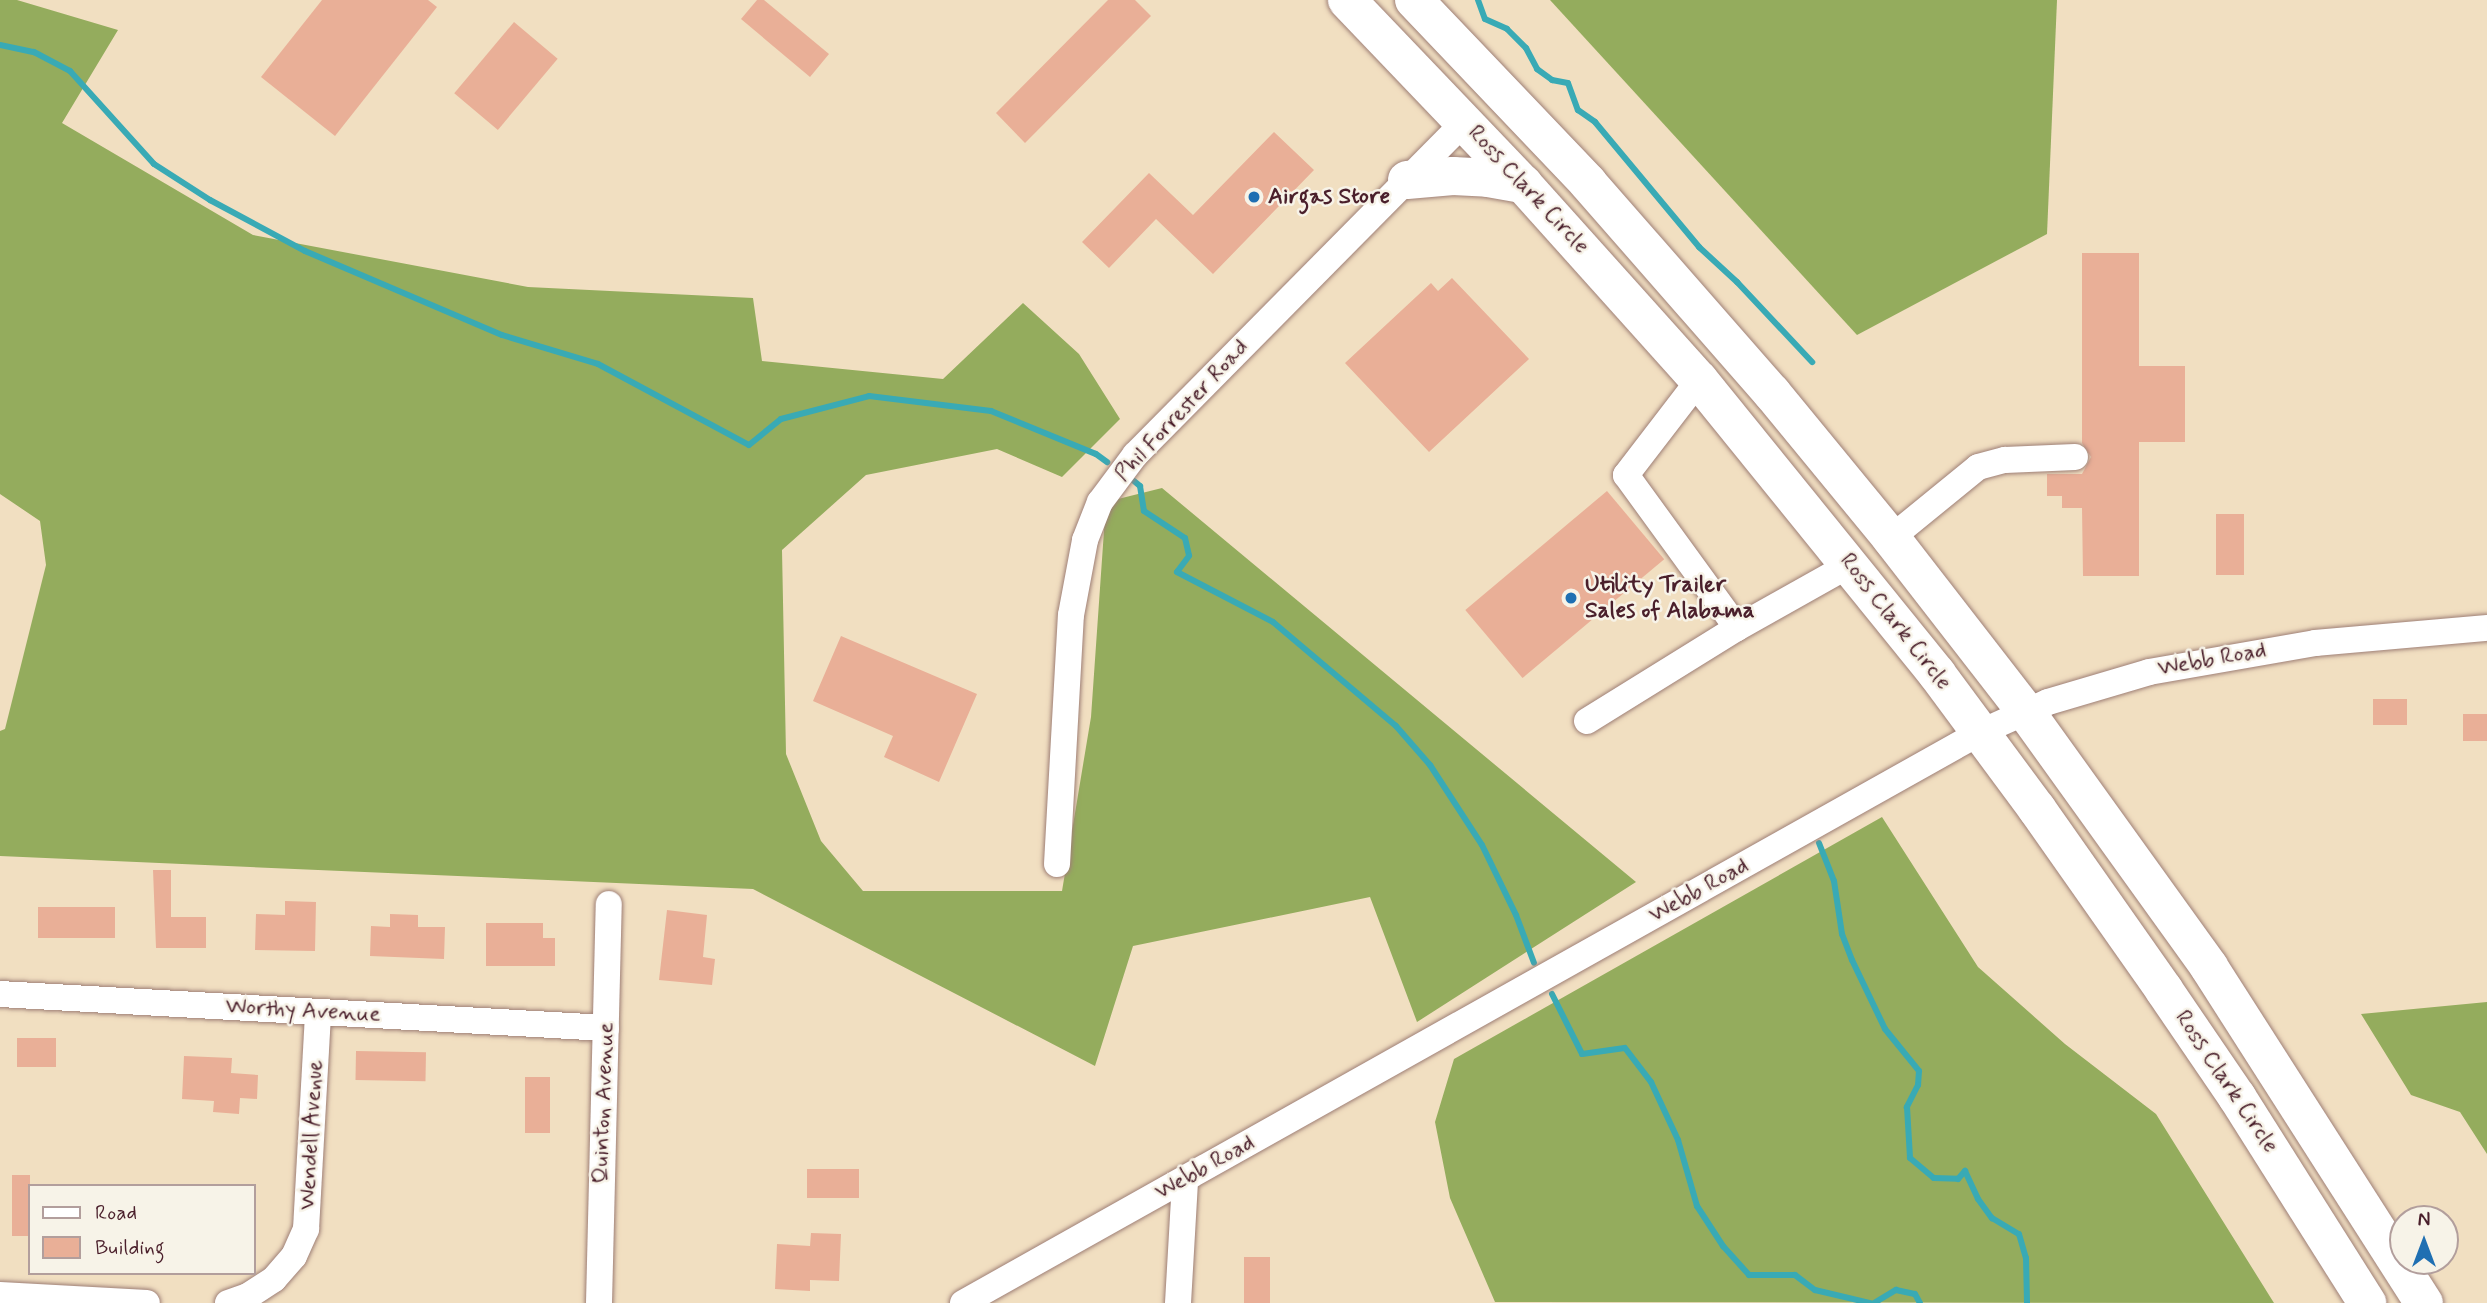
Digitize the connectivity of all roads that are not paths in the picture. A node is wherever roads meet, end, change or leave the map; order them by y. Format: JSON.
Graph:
{"nodes":[{"id":1,"x":1347,"y":0,"type":"edge"},
{"id":2,"x":1414,"y":0,"type":"edge"},
{"id":3,"x":1499,"y":88,"type":"junction"},
{"id":4,"x":1465,"y":122,"type":"junction"},
{"id":5,"x":1407,"y":180,"type":"junction"},
{"id":6,"x":1523,"y":184,"type":"junction"},
{"id":7,"x":1699,"y":380,"type":"junction"},
{"id":8,"x":2075,"y":457,"type":"dead end"},
{"id":9,"x":1891,"y":538,"type":"junction"},
{"id":10,"x":1851,"y":564,"type":"junction"},
{"id":11,"x":1737,"y":628,"type":"junction"},
{"id":12,"x":2487,"y":628,"type":"edge"},
{"id":13,"x":2026,"y":712,"type":"junction"},
{"id":14,"x":1587,"y":721,"type":"dead end"},
{"id":15,"x":1981,"y":732,"type":"junction"},
{"id":16,"x":1057,"y":864,"type":"dead end"},
{"id":17,"x":609,"y":904,"type":"dead end"},
{"id":18,"x":0,"y":994,"type":"edge"},
{"id":19,"x":318,"y":1012,"type":"junction"},
{"id":20,"x":606,"y":1028,"type":"junction"},
{"id":21,"x":1185,"y":1180,"type":"junction"},
{"id":22,"x":2358,"y":1197,"type":"junction"},
{"id":23,"x":2317,"y":1222,"type":"junction"},
{"id":24,"x":0,"y":1295,"type":"edge"},
{"id":25,"x":147,"y":1303,"type":"edge"},
{"id":26,"x":228,"y":1303,"type":"edge"},
{"id":27,"x":598,"y":1303,"type":"edge"},
{"id":28,"x":963,"y":1303,"type":"edge"},
{"id":29,"x":1178,"y":1303,"type":"edge"},
{"id":30,"x":2367,"y":1303,"type":"edge"},
{"id":31,"x":2424,"y":1303,"type":"edge"}],
"edges":[{"from":1,"to":4,"type":"highway","name":"Ross Clark Circle"},
{"from":2,"to":3,"type":"highway","name":"Ross Clark Circle"},
{"from":3,"to":4,"type":"highway"},
{"from":3,"to":9,"type":"highway","name":"Ross Clark Circle"},
{"from":4,"to":5,"type":"street","name":"Phil Forrester Road"},
{"from":4,"to":6,"type":"highway","name":"Ross Clark Circle"},
{"from":5,"to":6,"type":"highway"},
{"from":5,"to":16,"type":"street","name":"Phil Forrester Road"},
{"from":6,"to":7,"type":"highway","name":"Ross Clark Circle"},
{"from":7,"to":10,"type":"highway","name":"Ross Clark Circle"},
{"from":7,"to":11,"type":"street"},
{"from":8,"to":9,"type":"street"},
{"from":9,"to":10,"type":"highway"},
{"from":9,"to":13,"type":"highway","name":"Ross Clark Circle"},
{"from":10,"to":11,"type":"street"},
{"from":10,"to":15,"type":"highway","name":"Ross Clark Circle"},
{"from":11,"to":14,"type":"street"},
{"from":12,"to":13,"type":"street","name":"Webb Road"},
{"from":13,"to":15,"type":"street","name":"Webb Road"},
{"from":13,"to":22,"type":"highway","name":"Ross Clark Circle"},
{"from":15,"to":21,"type":"street","name":"Webb Road"},
{"from":15,"to":23,"type":"highway","name":"Ross Clark Circle"},
{"from":17,"to":20,"type":"street","name":"Quinton Avenue"},
{"from":18,"to":19,"type":"street","name":"Worthy Avenue"},
{"from":19,"to":20,"type":"street","name":"Worthy Avenue"},
{"from":19,"to":26,"type":"street","name":"Wendell Avenue"},
{"from":20,"to":27,"type":"street","name":"Quinton Avenue"},
{"from":21,"to":28,"type":"street","name":"Webb Road"},
{"from":21,"to":29,"type":"street"},
{"from":22,"to":23,"type":"highway"},
{"from":22,"to":31,"type":"highway","name":"Ross Clark Circle"},
{"from":23,"to":30,"type":"highway","name":"Ross Clark Circle"},
{"from":24,"to":25,"type":"street"}]}
